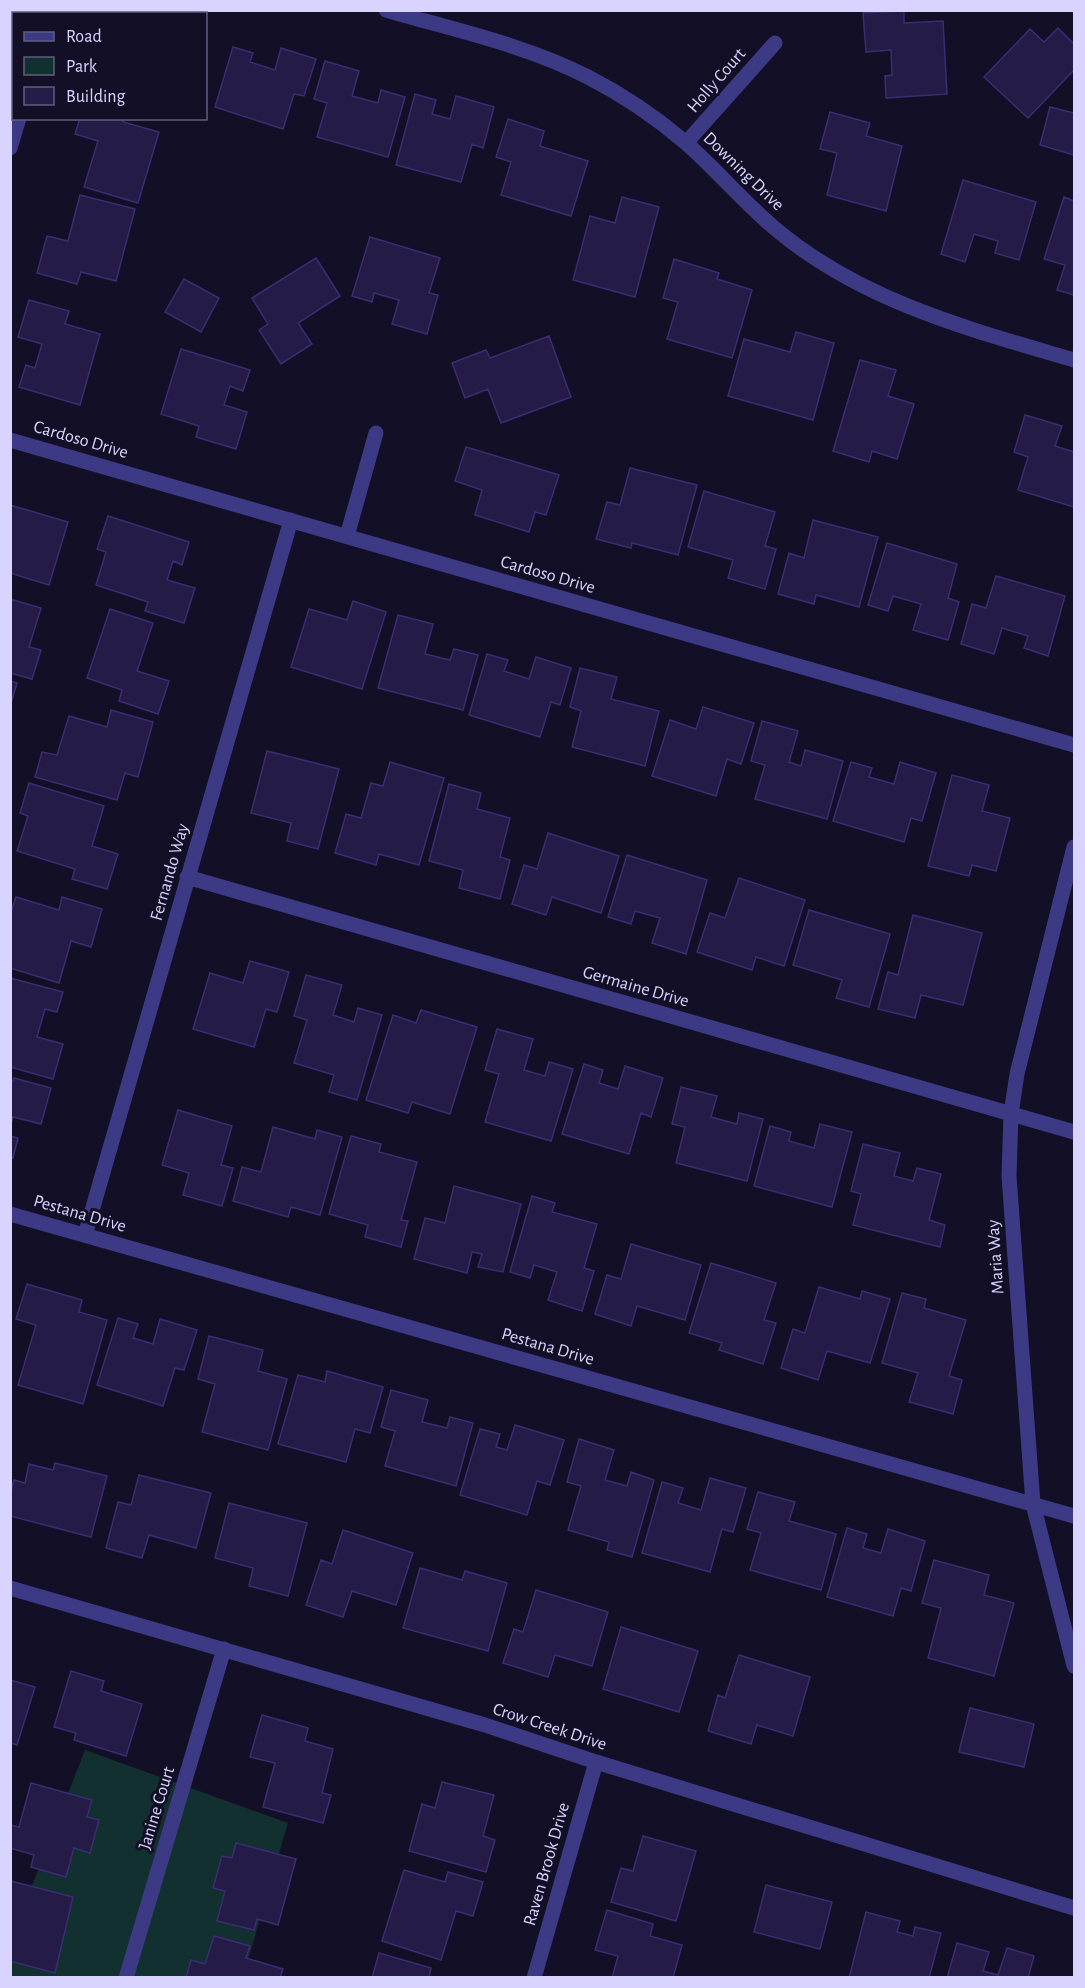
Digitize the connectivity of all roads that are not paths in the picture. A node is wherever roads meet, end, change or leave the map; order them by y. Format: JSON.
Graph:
{"nodes":[{"id":1,"x":386,"y":10,"type":"edge"},
{"id":2,"x":774,"y":43,"type":"dead end"},
{"id":3,"x":18,"y":120,"type":"edge"},
{"id":4,"x":686,"y":143,"type":"junction"},
{"id":5,"x":10,"y":148,"type":"edge"},
{"id":6,"x":1074,"y":360,"type":"edge"},
{"id":7,"x":376,"y":433,"type":"dead end"},
{"id":8,"x":10,"y":440,"type":"edge"},
{"id":9,"x":291,"y":520,"type":"junction"},
{"id":10,"x":346,"y":536,"type":"junction"},
{"id":11,"x":1074,"y":745,"type":"edge"},
{"id":12,"x":1074,"y":847,"type":"edge"},
{"id":13,"x":187,"y":877,"type":"junction"},
{"id":14,"x":1011,"y":1114,"type":"junction"},
{"id":15,"x":1074,"y":1132,"type":"edge"},
{"id":16,"x":10,"y":1214,"type":"edge"},
{"id":17,"x":85,"y":1235,"type":"junction"},
{"id":18,"x":1033,"y":1504,"type":"junction"},
{"id":19,"x":1074,"y":1516,"type":"edge"},
{"id":20,"x":10,"y":1588,"type":"edge"},
{"id":21,"x":224,"y":1649,"type":"junction"},
{"id":22,"x":1074,"y":1666,"type":"edge"},
{"id":23,"x":596,"y":1762,"type":"junction"},
{"id":24,"x":1074,"y":1908,"type":"edge"},
{"id":25,"x":126,"y":1977,"type":"edge"},
{"id":26,"x":534,"y":1977,"type":"edge"}],
"edges":[{"from":1,"to":4,"type":"street","name":"Downing Drive"},
{"from":2,"to":4,"type":"street","name":"Holly Court"},
{"from":3,"to":5,"type":"street"},
{"from":4,"to":6,"type":"street","name":"Downing Drive"},
{"from":7,"to":10,"type":"street"},
{"from":8,"to":9,"type":"street","name":"Cardoso Drive"},
{"from":9,"to":10,"type":"street","name":"Cardoso Drive"},
{"from":9,"to":13,"type":"street","name":"Fernando Way"},
{"from":10,"to":11,"type":"street","name":"Cardoso Drive"},
{"from":12,"to":14,"type":"street","name":"Maria Way"},
{"from":13,"to":14,"type":"street","name":"Germaine Drive"},
{"from":13,"to":17,"type":"street","name":"Fernando Way"},
{"from":14,"to":15,"type":"street","name":"Germaine Drive"},
{"from":14,"to":18,"type":"street","name":"Maria Way"},
{"from":16,"to":17,"type":"street","name":"Pestana Drive"},
{"from":17,"to":18,"type":"street","name":"Pestana Drive"},
{"from":18,"to":19,"type":"street","name":"Pestana Drive"},
{"from":18,"to":22,"type":"street","name":"Maria Way"},
{"from":20,"to":21,"type":"street","name":"Crow Creek Drive"},
{"from":21,"to":23,"type":"street","name":"Crow Creek Drive"},
{"from":21,"to":25,"type":"street","name":"Janine Court"},
{"from":23,"to":24,"type":"street","name":"Crow Creek Drive"},
{"from":23,"to":26,"type":"street","name":"Raven Brook Drive"}]}
